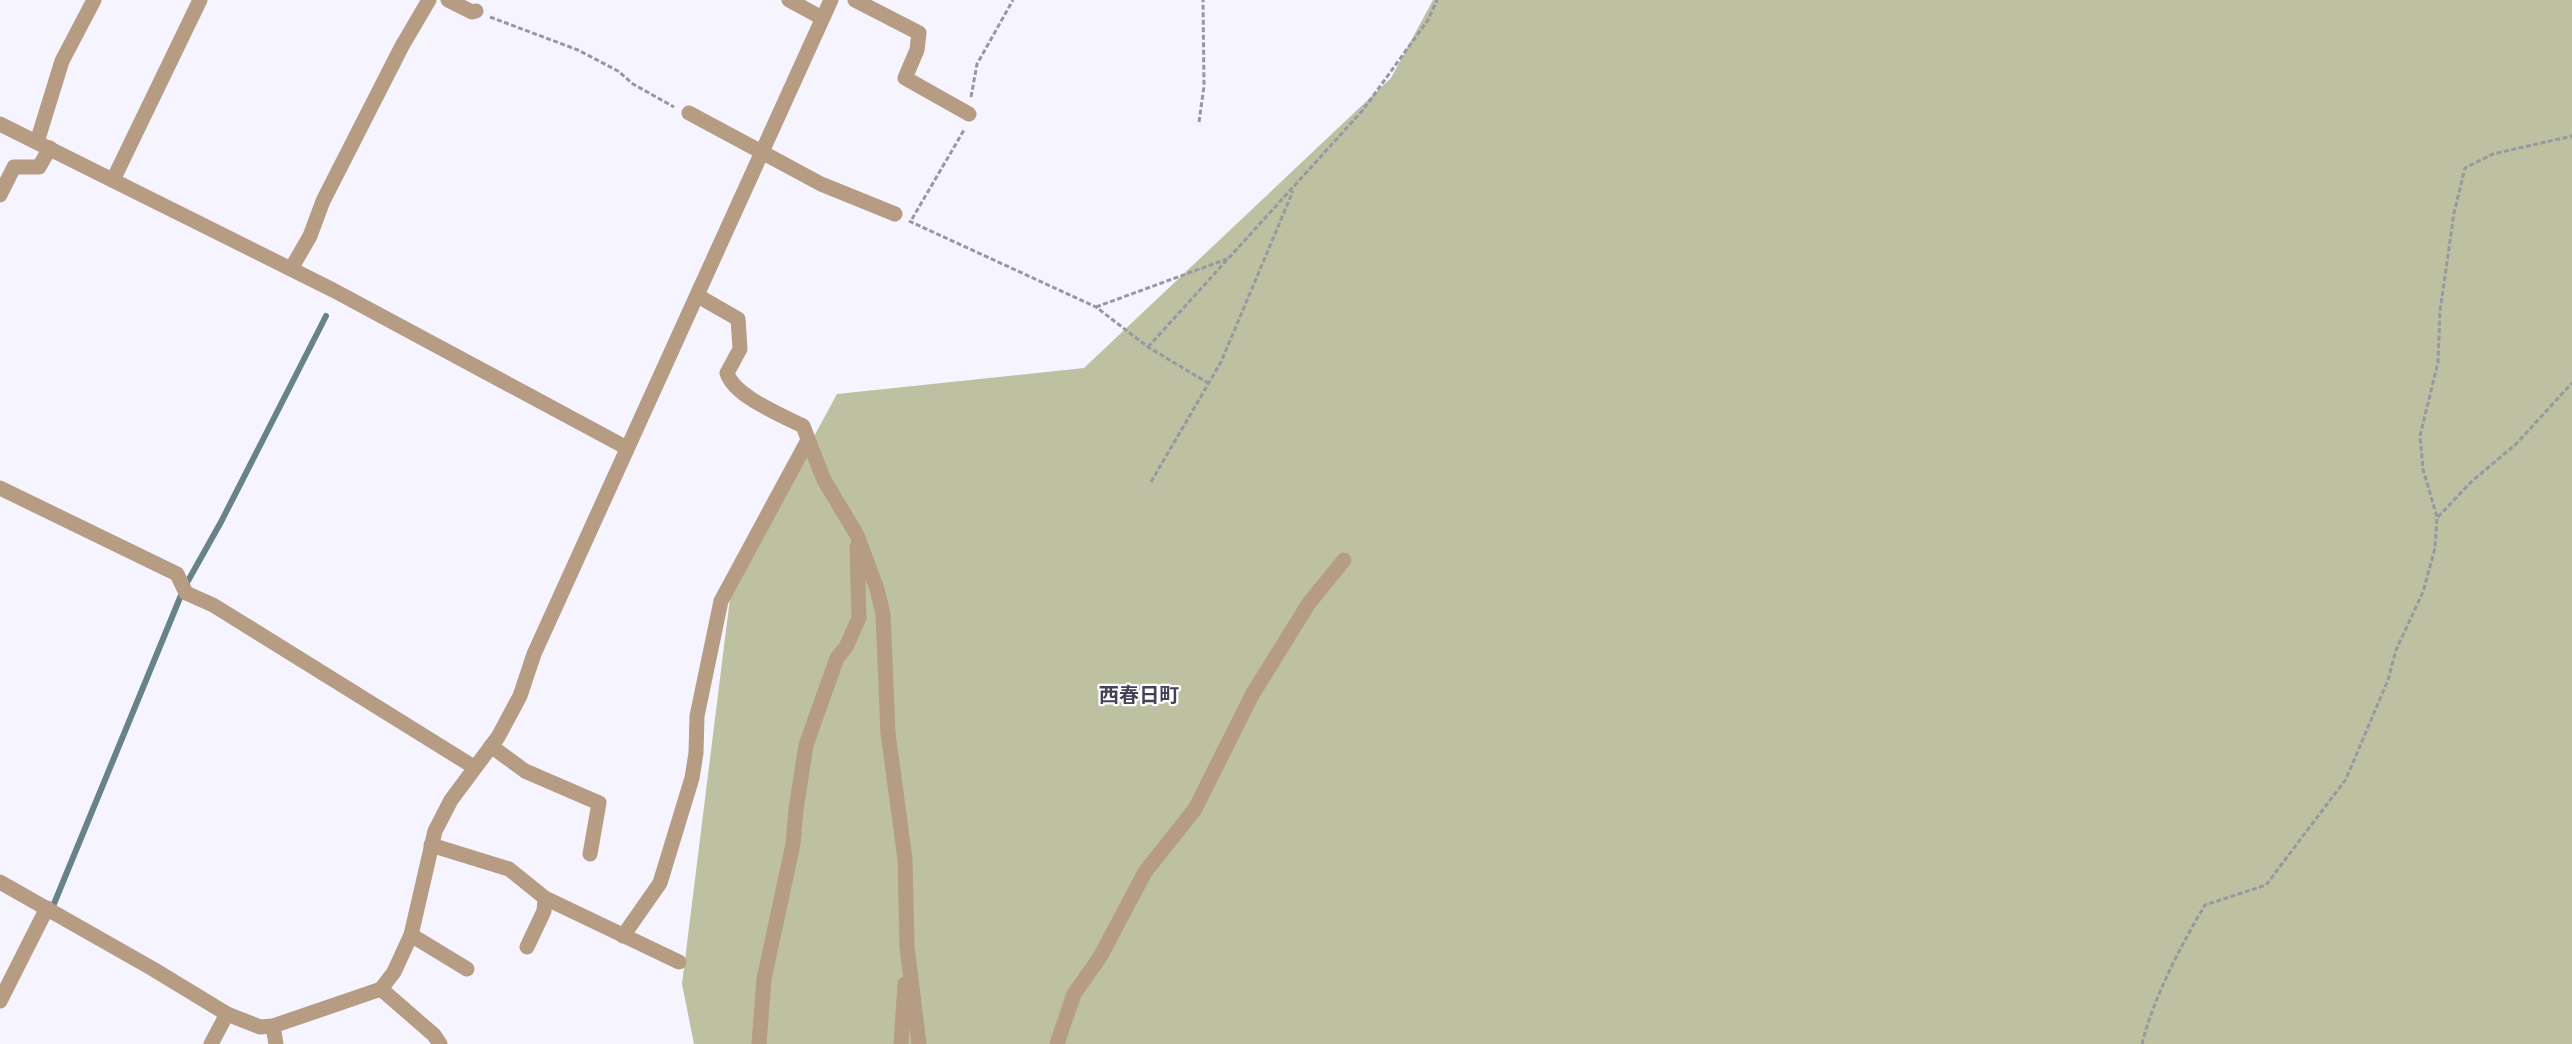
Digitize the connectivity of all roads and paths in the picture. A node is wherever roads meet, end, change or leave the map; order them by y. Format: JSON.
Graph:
{"nodes":[{"id":1,"x":94,"y":0,"type":"edge"},
{"id":2,"x":200,"y":0,"type":"edge"},
{"id":3,"x":428,"y":0,"type":"edge"},
{"id":4,"x":448,"y":0,"type":"edge"},
{"id":5,"x":789,"y":0,"type":"edge"},
{"id":6,"x":831,"y":0,"type":"edge"},
{"id":7,"x":855,"y":0,"type":"edge"},
{"id":8,"x":1203,"y":0,"type":"edge"},
{"id":9,"x":1438,"y":0,"type":"edge"},
{"id":10,"x":476,"y":11,"type":"joint"},
{"id":11,"x":822,"y":18,"type":"junction"},
{"id":12,"x":689,"y":113,"type":"joint"},
{"id":13,"x":969,"y":114,"type":"dead end"},
{"id":14,"x":1199,"y":122,"type":"dead end"},
{"id":15,"x":0,"y":124,"type":"edge"},
{"id":16,"x":2572,"y":136,"type":"edge"},
{"id":17,"x":43,"y":145,"type":"junction"},
{"id":18,"x":761,"y":153,"type":"junction"},
{"id":19,"x":113,"y":180,"type":"junction"},
{"id":20,"x":1294,"y":188,"type":"junction"},
{"id":21,"x":0,"y":195,"type":"edge"},
{"id":22,"x":895,"y":214,"type":"joint"},
{"id":23,"x":1228,"y":258,"type":"junction"},
{"id":24,"x":291,"y":269,"type":"junction"},
{"id":25,"x":698,"y":296,"type":"junction"},
{"id":26,"x":1096,"y":307,"type":"junction"},
{"id":27,"x":1148,"y":347,"type":"junction"},
{"id":28,"x":1208,"y":383,"type":"junction"},
{"id":29,"x":2572,"y":383,"type":"edge"},
{"id":30,"x":808,"y":440,"type":"junction"},
{"id":31,"x":627,"y":448,"type":"junction"},
{"id":32,"x":1151,"y":482,"type":"dead end"},
{"id":33,"x":0,"y":488,"type":"edge"},
{"id":34,"x":2438,"y":517,"type":"junction"},
{"id":35,"x":857,"y":535,"type":"junction"},
{"id":36,"x":1344,"y":560,"type":"dead end"},
{"id":37,"x":491,"y":746,"type":"junction"},
{"id":38,"x":474,"y":767,"type":"junction"},
{"id":39,"x":432,"y":845,"type":"junction"},
{"id":40,"x":590,"y":854,"type":"dead end"},
{"id":41,"x":0,"y":882,"type":"edge"},
{"id":42,"x":545,"y":898,"type":"junction"},
{"id":43,"x":47,"y":908,"type":"junction"},
{"id":44,"x":410,"y":935,"type":"junction"},
{"id":45,"x":623,"y":936,"type":"junction"},
{"id":46,"x":527,"y":948,"type":"dead end"},
{"id":47,"x":907,"y":950,"type":"junction"},
{"id":48,"x":679,"y":962,"type":"dead end"},
{"id":49,"x":468,"y":969,"type":"dead end"},
{"id":50,"x":381,"y":989,"type":"junction"},
{"id":51,"x":0,"y":1001,"type":"edge"},
{"id":52,"x":227,"y":1014,"type":"junction"},
{"id":53,"x":273,"y":1026,"type":"junction"},
{"id":54,"x":211,"y":1044,"type":"edge"},
{"id":55,"x":276,"y":1044,"type":"edge"},
{"id":56,"x":440,"y":1044,"type":"edge"},
{"id":57,"x":759,"y":1044,"type":"edge"},
{"id":58,"x":901,"y":1044,"type":"edge"},
{"id":59,"x":919,"y":1044,"type":"edge"},
{"id":60,"x":1057,"y":1044,"type":"edge"},
{"id":61,"x":2142,"y":1044,"type":"edge"}],
"edges":[{"from":1,"to":17,"type":"street"},
{"from":2,"to":19,"type":"street"},
{"from":3,"to":24,"type":"street"},
{"from":4,"to":10,"type":"street"},
{"from":5,"to":11,"type":"street"},
{"from":6,"to":11,"type":"street"},
{"from":7,"to":13,"type":"street"},
{"from":8,"to":14,"type":"path"},
{"from":9,"to":20,"type":"path"},
{"from":10,"to":12,"type":"path"},
{"from":11,"to":18,"type":"street"},
{"from":12,"to":18,"type":"street"},
{"from":15,"to":17,"type":"street"},
{"from":16,"to":34,"type":"path"},
{"from":17,"to":19,"type":"street"},
{"from":17,"to":21,"type":"street"},
{"from":18,"to":22,"type":"street"},
{"from":18,"to":25,"type":"street"},
{"from":19,"to":24,"type":"street"},
{"from":20,"to":23,"type":"path"},
{"from":20,"to":28,"type":"path"},
{"from":22,"to":26,"type":"path"},
{"from":23,"to":26,"type":"path"},
{"from":23,"to":27,"type":"path"},
{"from":24,"to":31,"type":"street"},
{"from":25,"to":30,"type":"street"},
{"from":25,"to":31,"type":"street"},
{"from":26,"to":27,"type":"path"},
{"from":27,"to":28,"type":"path"},
{"from":28,"to":32,"type":"path"},
{"from":29,"to":34,"type":"path"},
{"from":30,"to":35,"type":"street"},
{"from":30,"to":45,"type":"street"},
{"from":31,"to":37,"type":"street"},
{"from":33,"to":38,"type":"street"},
{"from":34,"to":61,"type":"path"},
{"from":35,"to":47,"type":"street"},
{"from":35,"to":57,"type":"street"},
{"from":36,"to":60,"type":"street"},
{"from":37,"to":38,"type":"street"},
{"from":37,"to":40,"type":"street"},
{"from":38,"to":39,"type":"street"},
{"from":39,"to":42,"type":"street"},
{"from":39,"to":44,"type":"street"},
{"from":41,"to":43,"type":"street"},
{"from":42,"to":45,"type":"street"},
{"from":42,"to":46,"type":"street"},
{"from":43,"to":51,"type":"street"},
{"from":43,"to":52,"type":"street"},
{"from":44,"to":49,"type":"street"},
{"from":44,"to":50,"type":"street"},
{"from":45,"to":48,"type":"street"},
{"from":47,"to":58,"type":"street"},
{"from":47,"to":59,"type":"street"},
{"from":50,"to":53,"type":"street"},
{"from":50,"to":56,"type":"street"},
{"from":52,"to":53,"type":"street"},
{"from":52,"to":54,"type":"street"},
{"from":53,"to":55,"type":"street"}]}
